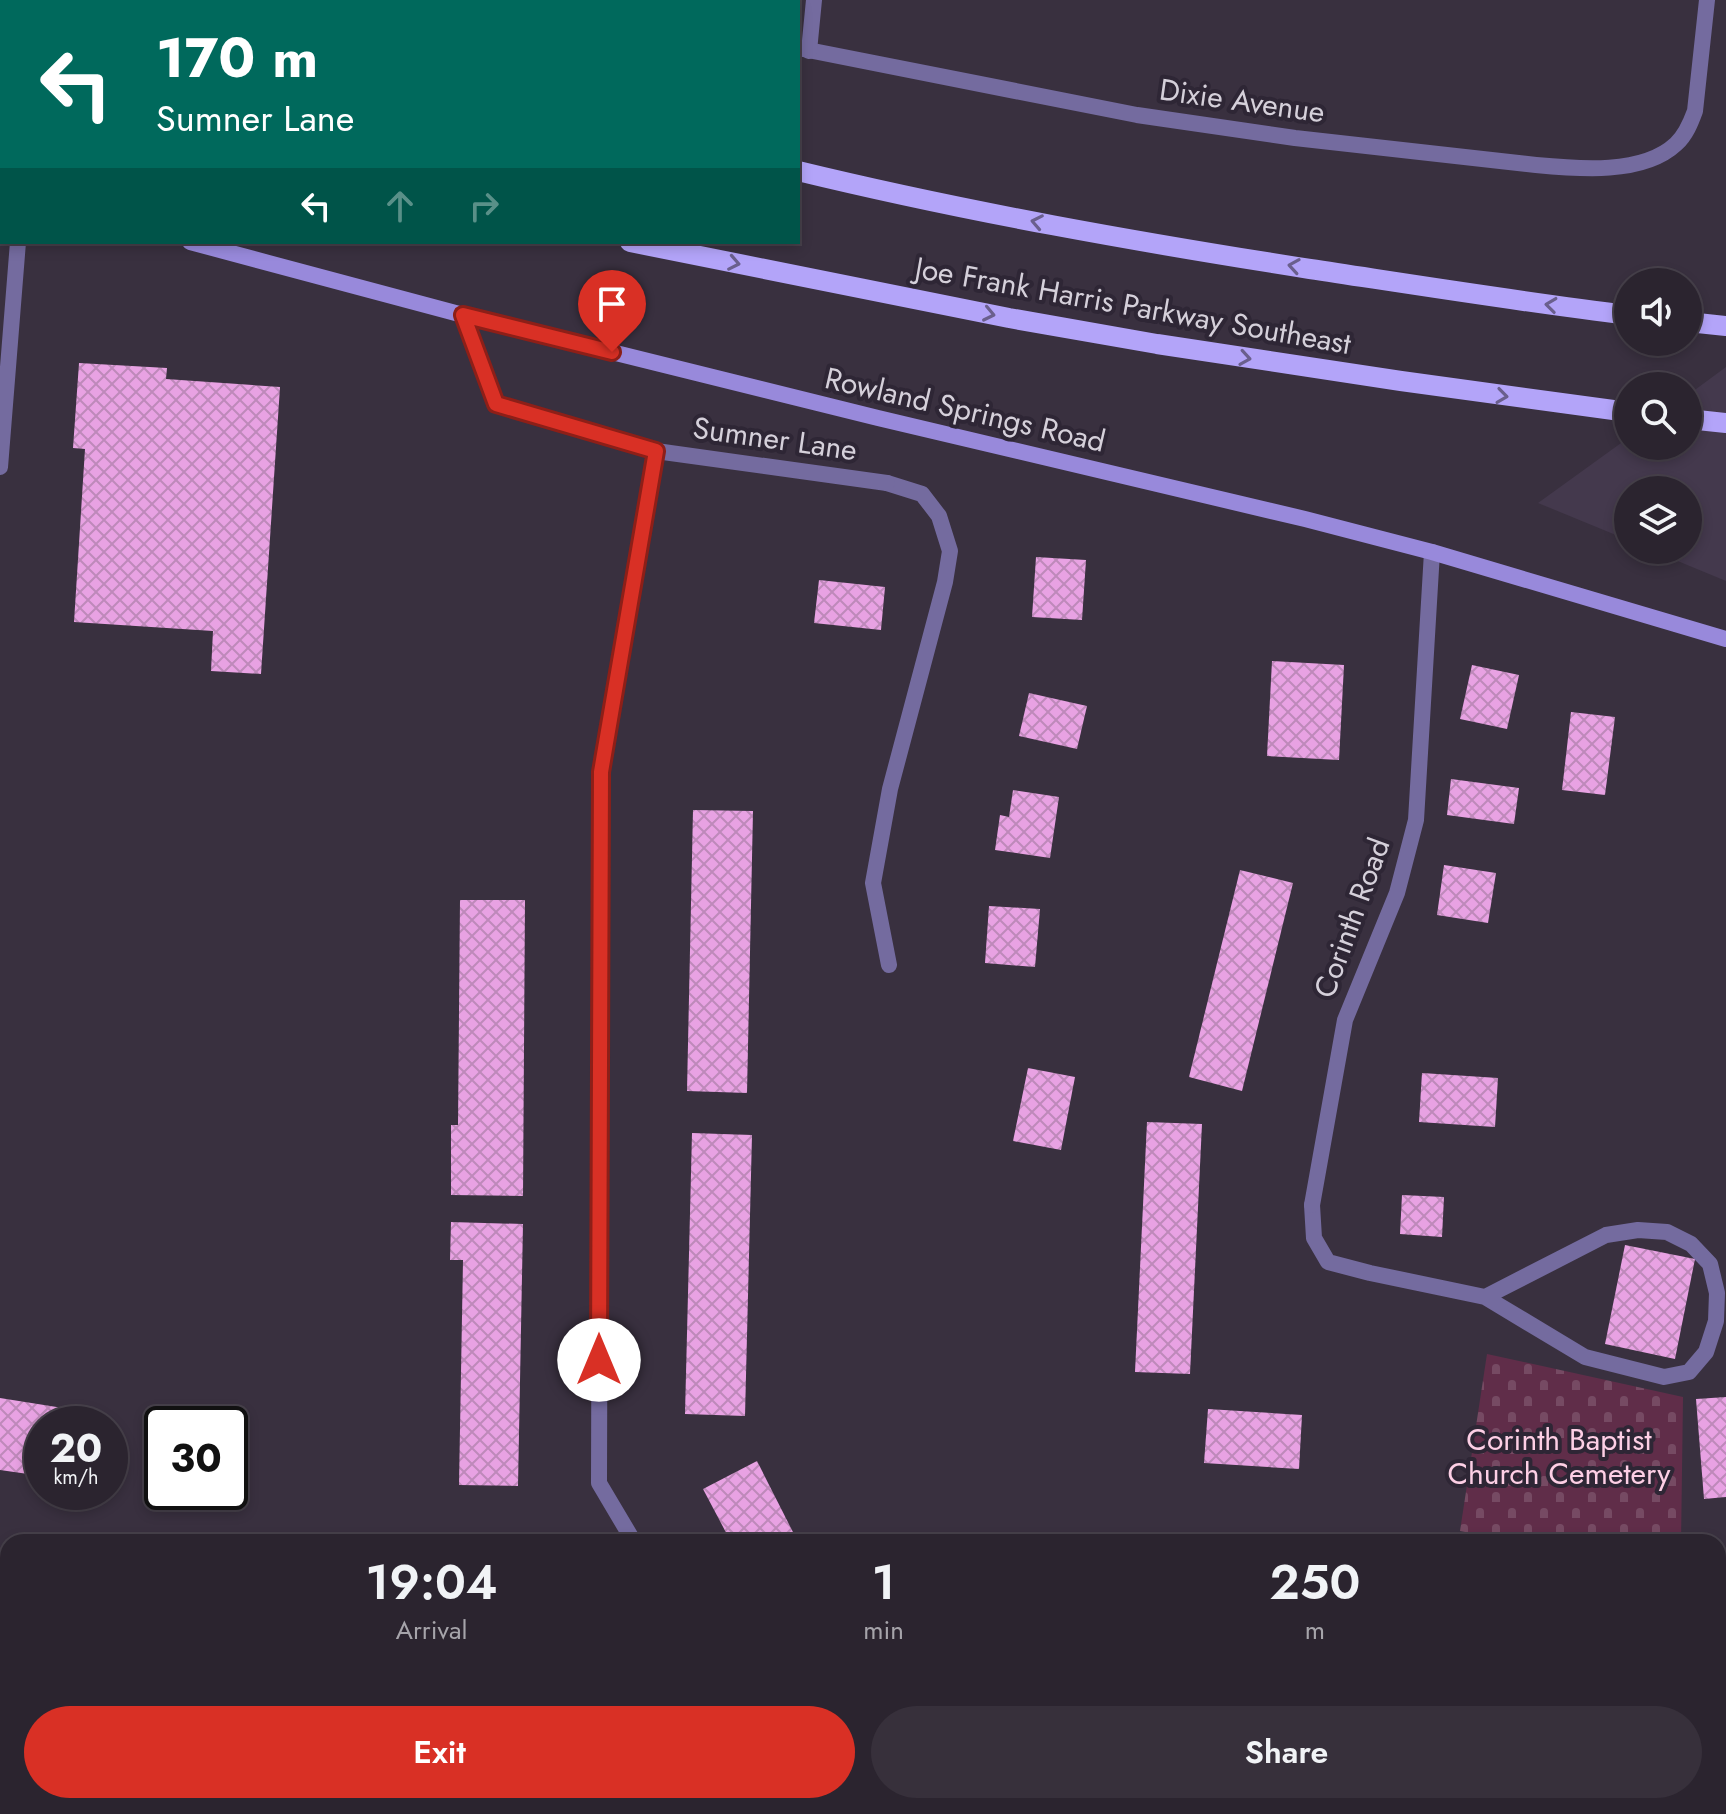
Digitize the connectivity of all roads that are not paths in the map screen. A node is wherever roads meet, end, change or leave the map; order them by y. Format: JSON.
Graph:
{"nodes":[{"id":1,"x":814,"y":0,"type":"edge"},
{"id":2,"x":1707,"y":0,"type":"edge"},
{"id":3,"x":803,"y":49,"type":"edge"},
{"id":4,"x":800,"y":171,"type":"edge"},
{"id":5,"x":18,"y":244,"type":"edge"},
{"id":6,"x":197,"y":244,"type":"edge"},
{"id":7,"x":640,"y":244,"type":"edge"},
{"id":8,"x":1614,"y":313,"type":"edge"},
{"id":9,"x":463,"y":315,"type":"junction"},
{"id":10,"x":1702,"y":323,"type":"edge"},
{"id":11,"x":1726,"y":326,"type":"edge"},
{"id":12,"x":1614,"y":410,"type":"edge"},
{"id":13,"x":1702,"y":420,"type":"edge"},
{"id":14,"x":1726,"y":423,"type":"edge"},
{"id":15,"x":656,"y":451,"type":"junction"},
{"id":16,"x":0,"y":467,"type":"edge"},
{"id":17,"x":1432,"y":552,"type":"junction"},
{"id":18,"x":1726,"y":639,"type":"edge"},
{"id":19,"x":889,"y":965,"type":"dead end"},
{"id":20,"x":1485,"y":1297,"type":"junction"},
{"id":21,"x":629,"y":1534,"type":"edge"}],
"edges":[{"from":1,"to":3,"type":"street"},
{"from":2,"to":3,"type":"street","name":"Dixie Avenue"},
{"from":8,"to":4,"type":"main road","one_way":true},
{"from":5,"to":16,"type":"street"},
{"from":6,"to":9,"type":"street","name":"Rowland Springs Road"},
{"from":7,"to":12,"type":"main road","name":"Joe Frank Harris Parkway Southeast","one_way":true},
{"from":9,"to":15,"type":"street","name":"Sumner Lane"},
{"from":9,"to":17,"type":"street","name":"Rowland Springs Road"},
{"from":10,"to":11,"type":"main road"},
{"from":13,"to":14,"type":"main road"},
{"from":15,"to":19,"type":"street","name":"Sumner Lane"},
{"from":15,"to":21,"type":"street","name":"Sumner Lane"},
{"from":17,"to":18,"type":"street","name":"Rowland Springs Road"},
{"from":17,"to":20,"type":"street","name":"Corinth Road"},
{"from":20,"to":20,"type":"street","name":"Corinth Road"}]}
